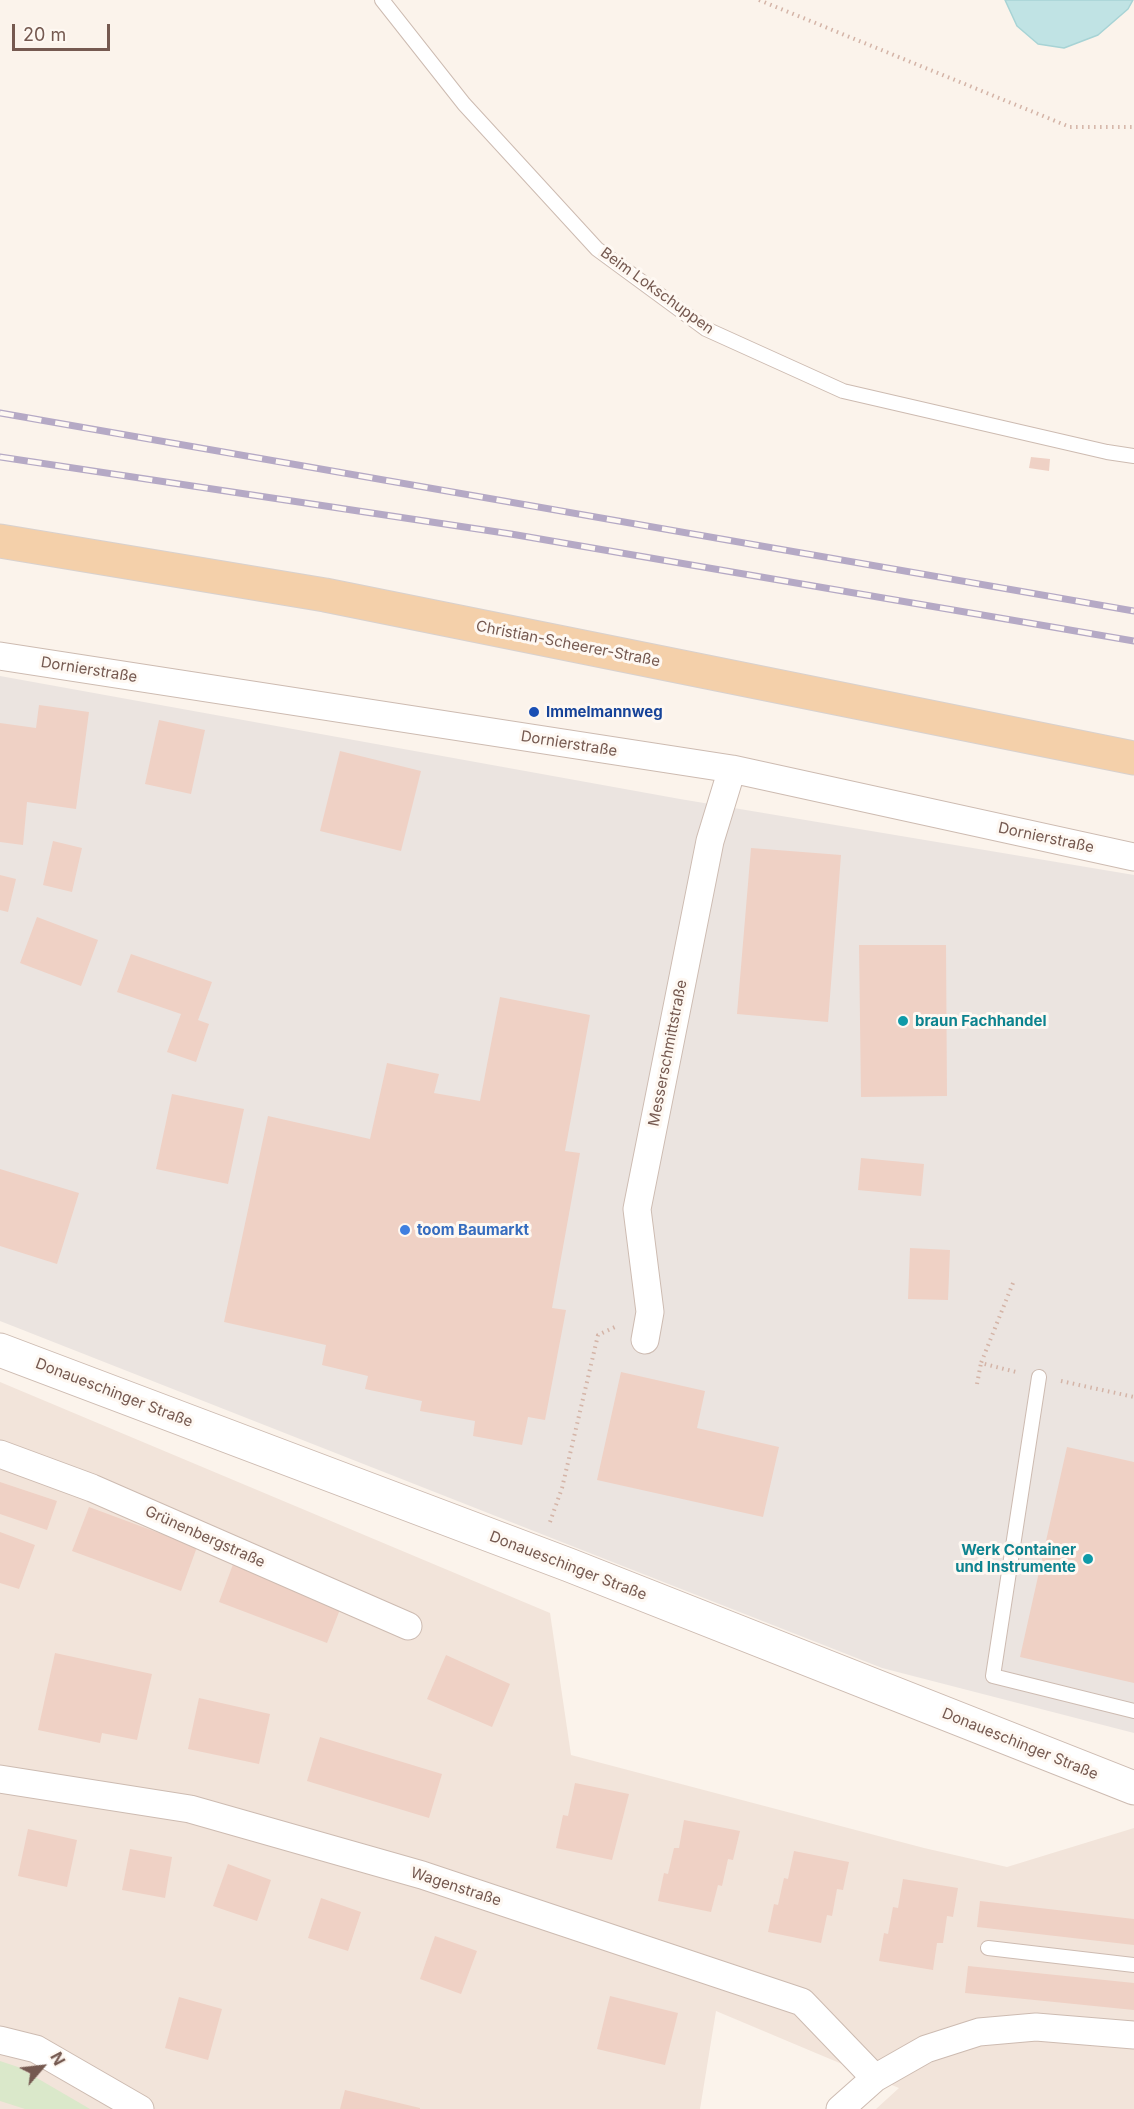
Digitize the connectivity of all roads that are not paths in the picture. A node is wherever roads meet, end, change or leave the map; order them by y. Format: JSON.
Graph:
{"nodes":[{"id":1,"x":382,"y":0,"type":"edge"},
{"id":2,"x":1134,"y":456,"type":"edge"},
{"id":3,"x":0,"y":541,"type":"edge"},
{"id":4,"x":0,"y":656,"type":"edge"},
{"id":5,"x":1134,"y":758,"type":"edge"},
{"id":6,"x":732,"y":770,"type":"junction"},
{"id":7,"x":1134,"y":857,"type":"edge"},
{"id":8,"x":645,"y":1340,"type":"dead end"},
{"id":9,"x":0,"y":1350,"type":"edge"},
{"id":10,"x":1039,"y":1377,"type":"dead end"},
{"id":11,"x":0,"y":1454,"type":"edge"},
{"id":12,"x":408,"y":1626,"type":"dead end"},
{"id":13,"x":1134,"y":1711,"type":"edge"},
{"id":14,"x":0,"y":1779,"type":"edge"},
{"id":15,"x":1134,"y":1788,"type":"edge"},
{"id":16,"x":988,"y":1948,"type":"dead end"},
{"id":17,"x":1134,"y":1965,"type":"edge"},
{"id":18,"x":1134,"y":2035,"type":"edge"},
{"id":19,"x":0,"y":2040,"type":"edge"},
{"id":20,"x":875,"y":2078,"type":"junction"},
{"id":21,"x":140,"y":2109,"type":"edge"},
{"id":22,"x":840,"y":2109,"type":"edge"}],
"edges":[{"from":1,"to":2,"type":"lane","name":"Beim Lokschuppen"},
{"from":3,"to":5,"type":"main road","name":"Christian-Scheerer-Straße"},
{"from":4,"to":6,"type":"street","name":"Dornierstraße"},
{"from":6,"to":7,"type":"street","name":"Dornierstraße"},
{"from":6,"to":8,"type":"street","name":"Messerschmittstraße"},
{"from":9,"to":15,"type":"street","name":"Donaueschinger Straße"},
{"from":10,"to":13,"type":"lane"},
{"from":11,"to":12,"type":"street","name":"Grünenbergstraße"},
{"from":14,"to":20,"type":"street","name":"Wagenstraße"},
{"from":16,"to":17,"type":"lane"},
{"from":18,"to":20,"type":"street"},
{"from":19,"to":21,"type":"street"},
{"from":20,"to":22,"type":"street"}]}
